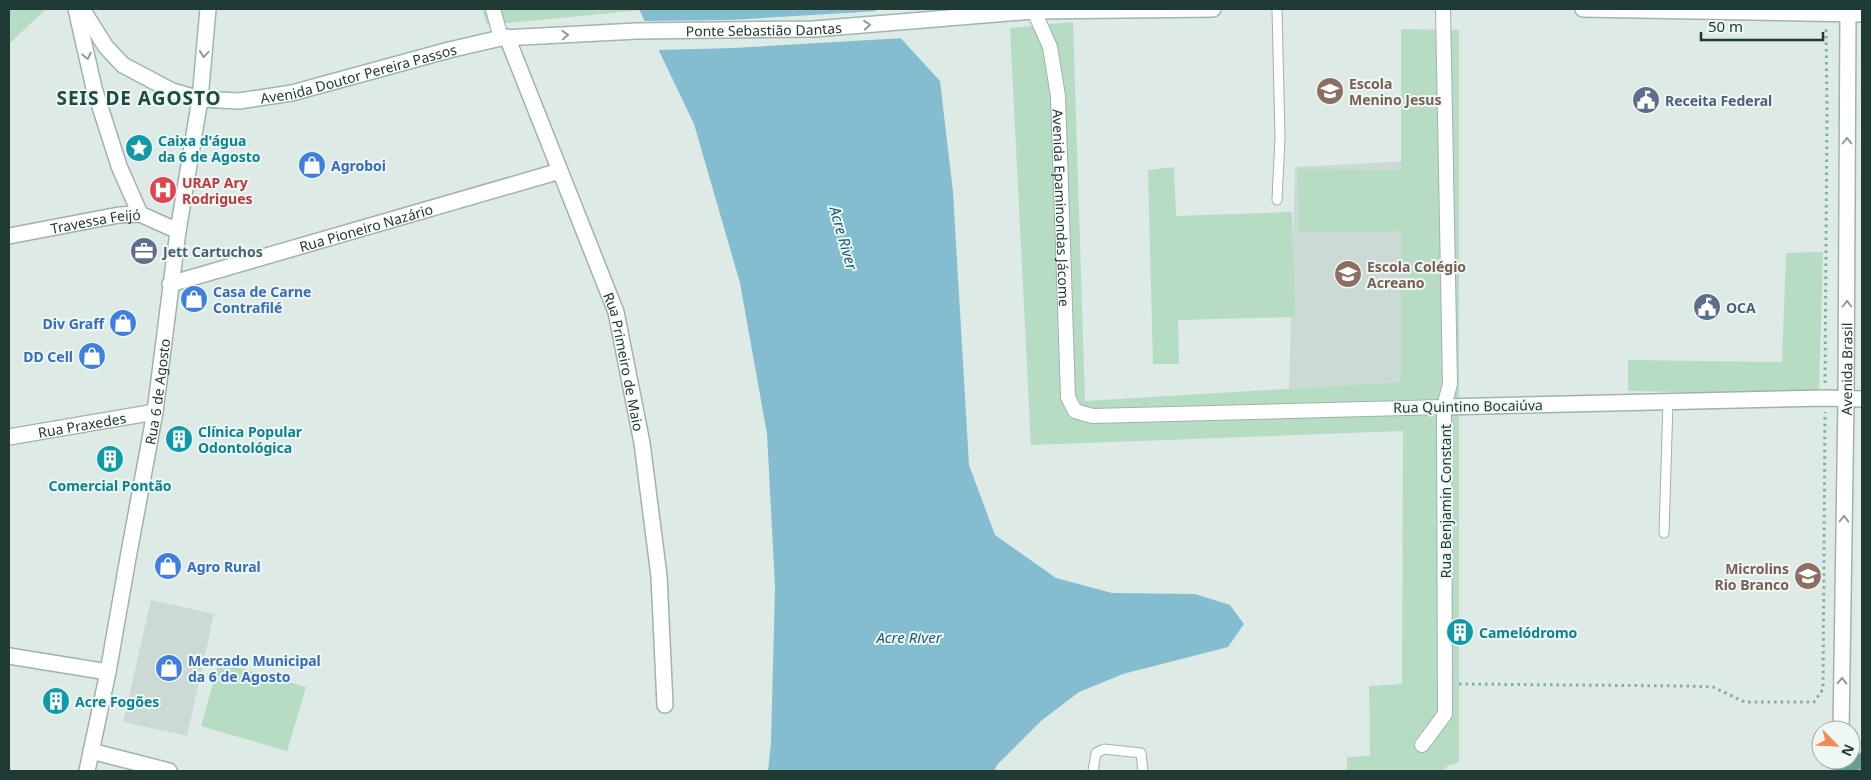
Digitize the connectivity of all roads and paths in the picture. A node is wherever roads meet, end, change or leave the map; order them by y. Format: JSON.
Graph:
{"nodes":[{"id":1,"x":76,"y":9,"type":"edge"},
{"id":2,"x":82,"y":9,"type":"edge"},
{"id":3,"x":208,"y":9,"type":"edge"},
{"id":4,"x":493,"y":9,"type":"edge"},
{"id":5,"x":1213,"y":9,"type":"edge"},
{"id":6,"x":1277,"y":9,"type":"edge"},
{"id":7,"x":1443,"y":9,"type":"edge"},
{"id":8,"x":1583,"y":9,"type":"edge"},
{"id":9,"x":1034,"y":10,"type":"edge"},
{"id":10,"x":1853,"y":12,"type":"edge"},
{"id":11,"x":1826,"y":13,"type":"junction"},
{"id":12,"x":508,"y":37,"type":"junction"},
{"id":13,"x":200,"y":99,"type":"junction"},
{"id":14,"x":560,"y":171,"type":"junction"},
{"id":15,"x":1276,"y":200,"type":"dead end"},
{"id":16,"x":140,"y":214,"type":"junction"},
{"id":17,"x":178,"y":231,"type":"junction"},
{"id":18,"x":9,"y":236,"type":"edge"},
{"id":19,"x":170,"y":284,"type":"junction"},
{"id":20,"x":1825,"y":398,"type":"junction"},
{"id":21,"x":1862,"y":399,"type":"edge"},
{"id":22,"x":1846,"y":400,"type":"junction"},
{"id":23,"x":1668,"y":402,"type":"junction"},
{"id":24,"x":1444,"y":407,"type":"junction"},
{"id":25,"x":1075,"y":411,"type":"joint"},
{"id":26,"x":155,"y":412,"type":"junction"},
{"id":27,"x":9,"y":437,"type":"edge"},
{"id":28,"x":1664,"y":534,"type":"dead end"},
{"id":29,"x":9,"y":656,"type":"edge"},
{"id":30,"x":108,"y":672,"type":"junction"},
{"id":31,"x":1445,"y":684,"type":"junction"},
{"id":32,"x":665,"y":705,"type":"dead end"},
{"id":33,"x":1841,"y":720,"type":"edge"},
{"id":34,"x":1422,"y":745,"type":"dead end"},
{"id":35,"x":91,"y":751,"type":"junction"},
{"id":36,"x":87,"y":771,"type":"edge"},
{"id":37,"x":169,"y":771,"type":"edge"},
{"id":38,"x":1092,"y":771,"type":"edge"},
{"id":39,"x":1143,"y":771,"type":"edge"}],
"edges":[{"from":1,"to":16,"type":"street","one_way":true},
{"from":2,"to":13,"type":"street","name":"Avenida Doutor Pereira Passos"},
{"from":3,"to":13,"type":"street","name":"Rua 6 de Agosto","one_way":true},
{"from":4,"to":12,"type":"street","name":"Rua Primeiro de Maio"},
{"from":5,"to":9,"type":"street","name":"Ponte Sebastião Dantas"},
{"from":6,"to":15,"type":"lane"},
{"from":7,"to":24,"type":"street","name":"Rua Benjamin Constant"},
{"from":8,"to":11,"type":"street"},
{"from":12,"to":9,"type":"street","name":"Ponte Sebastião Dantas","one_way":true},
{"from":9,"to":25,"type":"street","name":"Avenida Epaminondas Jácome"},
{"from":10,"to":11,"type":"street"},
{"from":22,"to":10,"type":"street","name":"Avenida Brasil","one_way":true},
{"from":11,"to":20,"type":"path"},
{"from":12,"to":13,"type":"street","name":"Avenida Doutor Pereira Passos"},
{"from":12,"to":14,"type":"street","name":"Rua Primeiro de Maio"},
{"from":13,"to":17,"type":"street","name":"Rua 6 de Agosto"},
{"from":14,"to":19,"type":"street","name":"Rua Pioneiro Nazário"},
{"from":14,"to":32,"type":"street","name":"Rua Primeiro de Maio"},
{"from":16,"to":17,"type":"street","name":"Travessa Feijó"},
{"from":16,"to":18,"type":"street","name":"Travessa Feijó"},
{"from":17,"to":19,"type":"street","name":"Rua 6 de Agosto"},
{"from":19,"to":26,"type":"street","name":"Rua 6 de Agosto"},
{"from":20,"to":22,"type":"street","name":"Rua Quintino Bocaiúva"},
{"from":20,"to":23,"type":"street","name":"Rua Quintino Bocaiúva"},
{"from":20,"to":31,"type":"path"},
{"from":21,"to":22,"type":"street","name":"Rua Quintino Bocaiúva"},
{"from":33,"to":22,"type":"street","name":"Avenida Brasil","one_way":true},
{"from":23,"to":24,"type":"street","name":"Rua Quintino Bocaiúva"},
{"from":23,"to":28,"type":"lane"},
{"from":24,"to":25,"type":"street","name":"Rua Quintino Bocaiúva"},
{"from":24,"to":31,"type":"street","name":"Rua Benjamin Constant"},
{"from":26,"to":27,"type":"street","name":"Rua Praxedes"},
{"from":26,"to":30,"type":"street","name":"Rua 6 de Agosto"},
{"from":29,"to":30,"type":"street"},
{"from":30,"to":35,"type":"street","name":"Rua 6 de Agosto"},
{"from":31,"to":34,"type":"street","name":"Rua Benjamin Constant"},
{"from":35,"to":36,"type":"street","name":"Rua 6 de Agosto"},
{"from":35,"to":37,"type":"street"},
{"from":38,"to":39,"type":"lane"}]}
